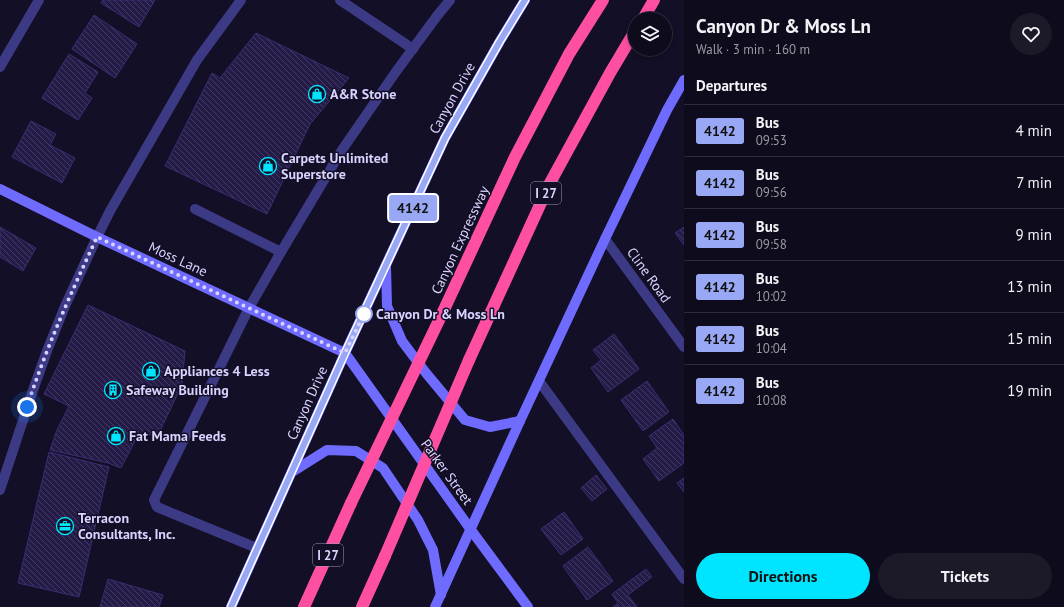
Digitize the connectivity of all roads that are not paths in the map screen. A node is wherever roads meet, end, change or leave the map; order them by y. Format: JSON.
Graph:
{"nodes":[{"id":1,"x":39,"y":0,"type":"edge"},
{"id":2,"x":241,"y":0,"type":"edge"},
{"id":3,"x":340,"y":0,"type":"edge"},
{"id":4,"x":450,"y":0,"type":"edge"},
{"id":5,"x":525,"y":0,"type":"edge"},
{"id":6,"x":603,"y":0,"type":"edge"},
{"id":7,"x":654,"y":0,"type":"edge"},
{"id":8,"x":646,"y":12,"type":"edge"},
{"id":9,"x":628,"y":43,"type":"edge"},
{"id":10,"x":413,"y":49,"type":"junction"},
{"id":11,"x":0,"y":67,"type":"edge"},
{"id":12,"x":684,"y":80,"type":"edge"},
{"id":13,"x":0,"y":189,"type":"edge"},
{"id":14,"x":194,"y":209,"type":"dead end"},
{"id":15,"x":97,"y":237,"type":"junction"},
{"id":16,"x":605,"y":240,"type":"junction"},
{"id":17,"x":281,"y":252,"type":"junction"},
{"id":18,"x":386,"y":264,"type":"junction"},
{"id":19,"x":249,"y":308,"type":"junction"},
{"id":20,"x":684,"y":347,"type":"edge"},
{"id":21,"x":345,"y":353,"type":"junction"},
{"id":22,"x":539,"y":381,"type":"junction"},
{"id":23,"x":520,"y":421,"type":"junction"},
{"id":24,"x":292,"y":472,"type":"junction"},
{"id":25,"x":0,"y":490,"type":"edge"},
{"id":26,"x":471,"y":530,"type":"junction"},
{"id":27,"x":257,"y":548,"type":"junction"},
{"id":28,"x":684,"y":579,"type":"edge"},
{"id":29,"x":441,"y":595,"type":"junction"},
{"id":30,"x":231,"y":607,"type":"edge"},
{"id":31,"x":304,"y":607,"type":"edge"},
{"id":32,"x":362,"y":607,"type":"edge"},
{"id":33,"x":436,"y":607,"type":"edge"},
{"id":34,"x":528,"y":607,"type":"edge"}],
"edges":[{"from":1,"to":11,"type":"street"},
{"from":2,"to":15,"type":"street"},
{"from":3,"to":10,"type":"street"},
{"from":4,"to":10,"type":"street"},
{"from":5,"to":18,"type":"main road","name":"Canyon Drive"},
{"from":6,"to":31,"type":"highway","name":"Canyon Expressway","number":"I 27","bridge":true},
{"from":7,"to":8,"type":"highway"},
{"from":9,"to":32,"type":"highway","number":"I 27","bridge":true},
{"from":10,"to":17,"type":"street"},
{"from":12,"to":16,"type":"main road"},
{"from":13,"to":15,"type":"main road","name":"Moss Lane"},
{"from":14,"to":17,"type":"street"},
{"from":15,"to":19,"type":"main road","name":"Moss Lane"},
{"from":15,"to":25,"type":"street"},
{"from":16,"to":20,"type":"street","name":"Cline Road"},
{"from":16,"to":22,"type":"main road"},
{"from":17,"to":19,"type":"street"},
{"from":18,"to":21,"type":"main road","name":"Canyon Drive"},
{"from":18,"to":23,"type":"main road"},
{"from":19,"to":21,"type":"main road","name":"Moss Lane"},
{"from":19,"to":27,"type":"street"},
{"from":21,"to":24,"type":"main road","name":"Canyon Drive"},
{"from":21,"to":26,"type":"main road","name":"Parker Street"},
{"from":22,"to":23,"type":"main road"},
{"from":22,"to":28,"type":"street"},
{"from":23,"to":26,"type":"main road"},
{"from":24,"to":27,"type":"main road","name":"Canyon Drive"},
{"from":24,"to":29,"type":"main road"},
{"from":26,"to":29,"type":"main road"},
{"from":26,"to":34,"type":"main road","name":"Parker Street"},
{"from":27,"to":30,"type":"main road","name":"Canyon Drive"},
{"from":29,"to":33,"type":"main road"}]}
